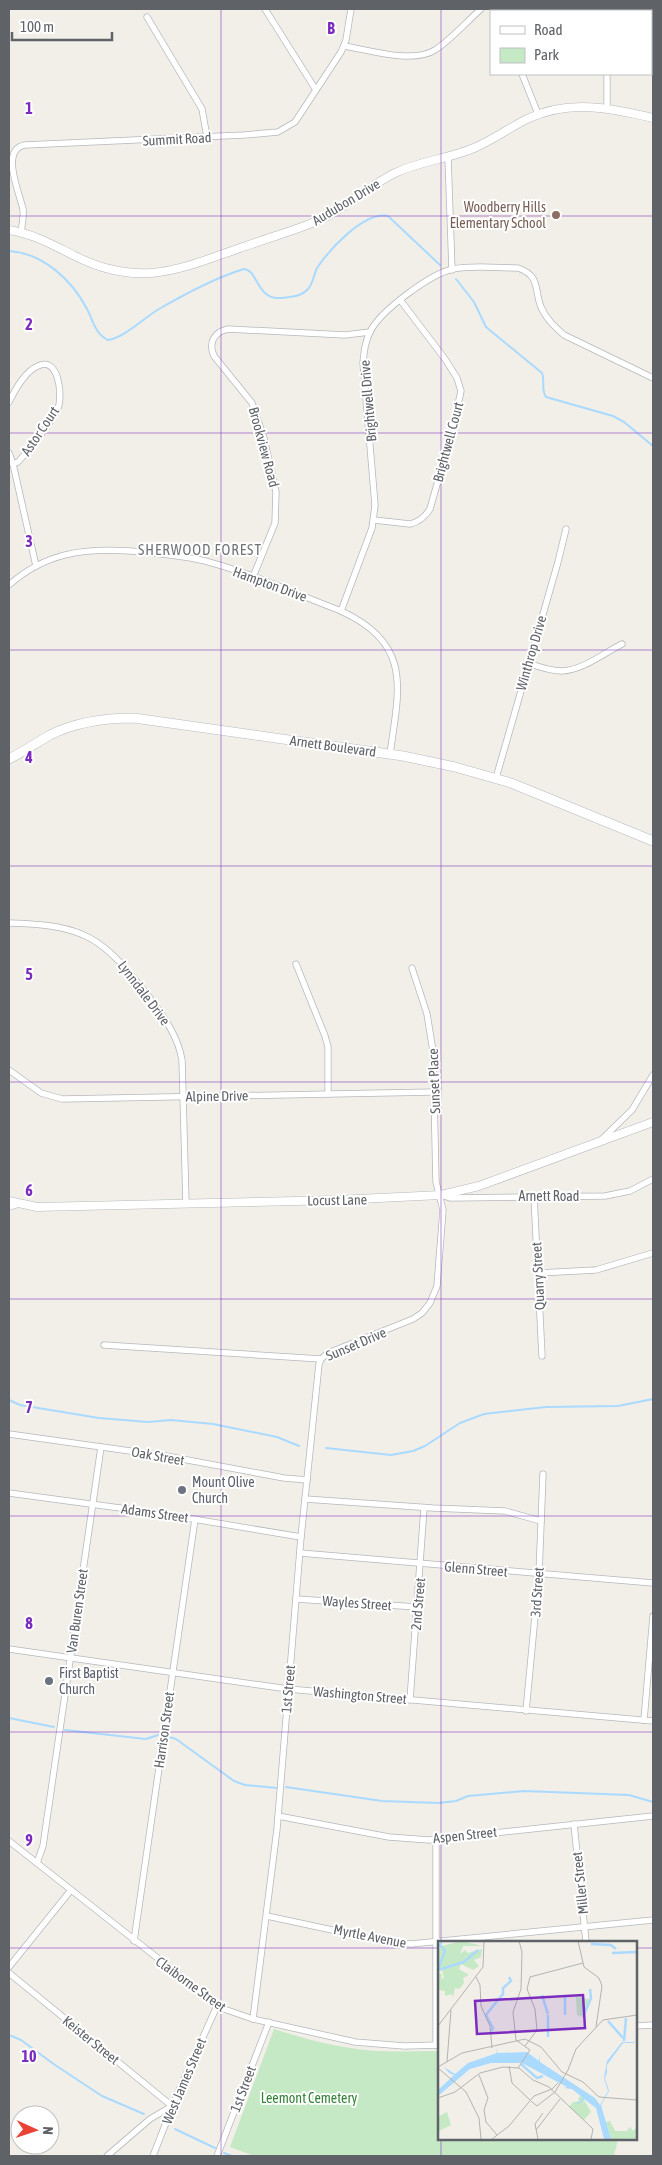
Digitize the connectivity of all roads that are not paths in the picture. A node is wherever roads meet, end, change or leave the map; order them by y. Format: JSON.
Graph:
{"nodes":[{"id":1,"x":265,"y":9,"type":"edge"},
{"id":2,"x":351,"y":9,"type":"edge"},
{"id":3,"x":481,"y":9,"type":"edge"},
{"id":4,"x":147,"y":17,"type":"dead end"},
{"id":5,"x":344,"y":46,"type":"junction"},
{"id":6,"x":522,"y":75,"type":"edge"},
{"id":7,"x":607,"y":75,"type":"edge"},
{"id":8,"x":316,"y":90,"type":"junction"},
{"id":9,"x":607,"y":108,"type":"junction"},
{"id":10,"x":538,"y":114,"type":"junction"},
{"id":11,"x":653,"y":118,"type":"edge"},
{"id":12,"x":207,"y":137,"type":"junction"},
{"id":13,"x":448,"y":157,"type":"junction"},
{"id":14,"x":9,"y":230,"type":"edge"},
{"id":15,"x":21,"y":232,"type":"junction"},
{"id":16,"x":452,"y":270,"type":"junction"},
{"id":17,"x":401,"y":301,"type":"junction"},
{"id":18,"x":370,"y":332,"type":"junction"},
{"id":19,"x":653,"y":378,"type":"edge"},
{"id":20,"x":9,"y":402,"type":"edge"},
{"id":21,"x":9,"y":453,"type":"edge"},
{"id":22,"x":13,"y":464,"type":"junction"},
{"id":23,"x":374,"y":520,"type":"junction"},
{"id":24,"x":566,"y":528,"type":"dead end"},
{"id":25,"x":36,"y":566,"type":"junction"},
{"id":26,"x":253,"y":577,"type":"junction"},
{"id":27,"x":9,"y":585,"type":"edge"},
{"id":28,"x":341,"y":610,"type":"junction"},
{"id":29,"x":622,"y":644,"type":"dead end"},
{"id":30,"x":528,"y":663,"type":"junction"},
{"id":31,"x":390,"y":754,"type":"junction"},
{"id":32,"x":9,"y":759,"type":"edge"},
{"id":33,"x":496,"y":778,"type":"junction"},
{"id":34,"x":653,"y":841,"type":"edge"},
{"id":35,"x":9,"y":923,"type":"edge"},
{"id":36,"x":296,"y":964,"type":"dead end"},
{"id":37,"x":412,"y":968,"type":"dead end"},
{"id":38,"x":9,"y":1070,"type":"edge"},
{"id":39,"x":653,"y":1076,"type":"edge"},
{"id":40,"x":434,"y":1092,"type":"junction"},
{"id":41,"x":328,"y":1094,"type":"junction"},
{"id":42,"x":183,"y":1096,"type":"junction"},
{"id":43,"x":653,"y":1122,"type":"edge"},
{"id":44,"x":599,"y":1142,"type":"junction"},
{"id":45,"x":653,"y":1179,"type":"edge"},
{"id":46,"x":441,"y":1196,"type":"junction"},
{"id":47,"x":534,"y":1196,"type":"junction"},
{"id":48,"x":9,"y":1201,"type":"edge"},
{"id":49,"x":186,"y":1203,"type":"junction"},
{"id":50,"x":19,"y":1204,"type":"junction"},
{"id":51,"x":9,"y":1207,"type":"edge"},
{"id":52,"x":653,"y":1253,"type":"edge"},
{"id":53,"x":538,"y":1274,"type":"junction"},
{"id":54,"x":104,"y":1345,"type":"dead end"},
{"id":55,"x":542,"y":1356,"type":"dead end"},
{"id":56,"x":321,"y":1359,"type":"junction"},
{"id":57,"x":9,"y":1434,"type":"edge"},
{"id":58,"x":101,"y":1447,"type":"junction"},
{"id":59,"x":543,"y":1474,"type":"dead end"},
{"id":60,"x":307,"y":1480,"type":"junction"},
{"id":61,"x":9,"y":1493,"type":"edge"},
{"id":62,"x":305,"y":1499,"type":"junction"},
{"id":63,"x":92,"y":1505,"type":"junction"},
{"id":64,"x":424,"y":1508,"type":"junction"},
{"id":65,"x":195,"y":1519,"type":"junction"},
{"id":66,"x":541,"y":1521,"type":"junction"},
{"id":67,"x":301,"y":1537,"type":"junction"},
{"id":68,"x":300,"y":1553,"type":"junction"},
{"id":69,"x":421,"y":1564,"type":"junction"},
{"id":70,"x":538,"y":1574,"type":"junction"},
{"id":71,"x":653,"y":1583,"type":"edge"},
{"id":72,"x":296,"y":1599,"type":"junction"},
{"id":73,"x":417,"y":1607,"type":"junction"},
{"id":74,"x":653,"y":1616,"type":"edge"},
{"id":75,"x":9,"y":1649,"type":"edge"},
{"id":76,"x":71,"y":1658,"type":"junction"},
{"id":77,"x":172,"y":1673,"type":"junction"},
{"id":78,"x":288,"y":1689,"type":"junction"},
{"id":79,"x":410,"y":1700,"type":"junction"},
{"id":80,"x":526,"y":1711,"type":"junction"},
{"id":81,"x":644,"y":1720,"type":"junction"},
{"id":82,"x":653,"y":1721,"type":"edge"},
{"id":83,"x":278,"y":1816,"type":"junction"},
{"id":84,"x":653,"y":1816,"type":"edge"},
{"id":85,"x":574,"y":1824,"type":"junction"},
{"id":86,"x":436,"y":1839,"type":"junction"},
{"id":87,"x":9,"y":1841,"type":"edge"},
{"id":88,"x":37,"y":1863,"type":"junction"},
{"id":89,"x":71,"y":1890,"type":"junction"},
{"id":90,"x":266,"y":1916,"type":"junction"},
{"id":91,"x":653,"y":1920,"type":"edge"},
{"id":92,"x":584,"y":1927,"type":"junction"},
{"id":93,"x":134,"y":1941,"type":"junction"},
{"id":94,"x":447,"y":1941,"type":"edge"},
{"id":95,"x":586,"y":1941,"type":"edge"},
{"id":96,"x":437,"y":1942,"type":"junction"},
{"id":97,"x":9,"y":1967,"type":"edge"},
{"id":98,"x":9,"y":1973,"type":"edge"},
{"id":99,"x":217,"y":2006,"type":"junction"},
{"id":100,"x":253,"y":2019,"type":"junction"},
{"id":101,"x":269,"y":2022,"type":"junction"},
{"id":102,"x":653,"y":2025,"type":"edge"},
{"id":103,"x":637,"y":2026,"type":"edge"},
{"id":104,"x":438,"y":2045,"type":"edge"},
{"id":105,"x":172,"y":2106,"type":"junction"},
{"id":106,"x":107,"y":2156,"type":"edge"},
{"id":107,"x":153,"y":2156,"type":"edge"},
{"id":108,"x":217,"y":2156,"type":"edge"}],
"edges":[{"from":1,"to":8,"type":"street"},
{"from":2,"to":5,"type":"street","name":"Summit Road"},
{"from":3,"to":5,"type":"street"},
{"from":4,"to":12,"type":"street"},
{"from":5,"to":8,"type":"street","name":"Summit Road"},
{"from":6,"to":10,"type":"street"},
{"from":7,"to":9,"type":"street"},
{"from":8,"to":12,"type":"street","name":"Summit Road"},
{"from":9,"to":10,"type":"street","name":"Audubon Drive"},
{"from":9,"to":11,"type":"street","name":"Audubon Drive"},
{"from":10,"to":13,"type":"street","name":"Audubon Drive"},
{"from":12,"to":15,"type":"street","name":"Summit Road"},
{"from":13,"to":15,"type":"street","name":"Audubon Drive"},
{"from":13,"to":16,"type":"street"},
{"from":14,"to":15,"type":"street","name":"Audubon Drive"},
{"from":16,"to":17,"type":"street","name":"Brightwell Drive"},
{"from":16,"to":19,"type":"street","name":"Brightwell Drive"},
{"from":17,"to":18,"type":"street","name":"Brightwell Drive"},
{"from":17,"to":23,"type":"street","name":"Brightwell Court"},
{"from":18,"to":23,"type":"street","name":"Brightwell Drive"},
{"from":18,"to":26,"type":"street","name":"Brookview Road"},
{"from":20,"to":22,"type":"street","name":"Astor Court"},
{"from":21,"to":22,"type":"street","name":"Astor Court"},
{"from":22,"to":25,"type":"street","name":"Astor Court"},
{"from":23,"to":28,"type":"street","name":"Brightwell Drive"},
{"from":24,"to":30,"type":"street","name":"Winthrop Drive"},
{"from":25,"to":26,"type":"street","name":"Hampton Drive"},
{"from":25,"to":27,"type":"street","name":"Hampton Drive"},
{"from":26,"to":28,"type":"street","name":"Hampton Drive"},
{"from":28,"to":31,"type":"street","name":"Hampton Drive"},
{"from":29,"to":30,"type":"street"},
{"from":30,"to":33,"type":"street","name":"Winthrop Drive"},
{"from":31,"to":32,"type":"main road","name":"Arnett Boulevard"},
{"from":31,"to":33,"type":"main road","name":"Arnett Boulevard"},
{"from":33,"to":34,"type":"main road","name":"Arnett Boulevard"},
{"from":35,"to":42,"type":"street","name":"Lynndale Drive"},
{"from":36,"to":41,"type":"street"},
{"from":37,"to":40,"type":"street","name":"Sunset Place"},
{"from":38,"to":42,"type":"street","name":"Alpine Drive"},
{"from":39,"to":44,"type":"street"},
{"from":40,"to":41,"type":"street","name":"Alpine Drive"},
{"from":40,"to":46,"type":"street","name":"Sunset Place"},
{"from":41,"to":42,"type":"street","name":"Alpine Drive"},
{"from":42,"to":49,"type":"street","name":"Lynndale Drive"},
{"from":43,"to":44,"type":"street","name":"Locust Lane"},
{"from":44,"to":46,"type":"street","name":"Locust Lane"},
{"from":45,"to":47,"type":"street","name":"Arnett Road"},
{"from":46,"to":47,"type":"street","name":"Arnett Road"},
{"from":46,"to":49,"type":"street","name":"Locust Lane"},
{"from":46,"to":56,"type":"street","name":"Sunset Drive"},
{"from":47,"to":53,"type":"street","name":"Quarry Street"},
{"from":48,"to":50,"type":"street","name":"Locust Lane"},
{"from":49,"to":50,"type":"street","name":"Locust Lane"},
{"from":50,"to":51,"type":"street"},
{"from":52,"to":53,"type":"street"},
{"from":53,"to":55,"type":"street","name":"Quarry Street"},
{"from":54,"to":56,"type":"street","name":"Sunset Drive"},
{"from":56,"to":60,"type":"street","name":"1st Street"},
{"from":57,"to":58,"type":"street","name":"Oak Street"},
{"from":58,"to":60,"type":"street","name":"Oak Street"},
{"from":58,"to":63,"type":"street","name":"Van Buren Street"},
{"from":59,"to":66,"type":"street","name":"3rd Street"},
{"from":60,"to":62,"type":"street","name":"1st Street"},
{"from":61,"to":63,"type":"street","name":"Adams Street"},
{"from":62,"to":64,"type":"street"},
{"from":62,"to":67,"type":"street","name":"1st Street"},
{"from":63,"to":65,"type":"street","name":"Adams Street"},
{"from":63,"to":76,"type":"street","name":"Van Buren Street"},
{"from":64,"to":66,"type":"street"},
{"from":64,"to":69,"type":"street","name":"2nd Street"},
{"from":65,"to":67,"type":"street","name":"Adams Street"},
{"from":65,"to":77,"type":"street","name":"Harrison Street"},
{"from":66,"to":70,"type":"street","name":"3rd Street"},
{"from":67,"to":68,"type":"street","name":"1st Street"},
{"from":68,"to":69,"type":"street","name":"Glenn Street"},
{"from":68,"to":72,"type":"street","name":"1st Street"},
{"from":69,"to":70,"type":"street","name":"Glenn Street"},
{"from":69,"to":73,"type":"street","name":"2nd Street"},
{"from":70,"to":71,"type":"street","name":"Glenn Street"},
{"from":70,"to":80,"type":"street","name":"3rd Street"},
{"from":72,"to":73,"type":"street","name":"Wayles Street"},
{"from":72,"to":78,"type":"street","name":"1st Street"},
{"from":73,"to":79,"type":"street","name":"2nd Street"},
{"from":74,"to":81,"type":"street"},
{"from":75,"to":76,"type":"street","name":"Washington Street"},
{"from":76,"to":77,"type":"street","name":"Washington Street"},
{"from":76,"to":88,"type":"street","name":"Van Buren Street"},
{"from":77,"to":78,"type":"street","name":"Washington Street"},
{"from":77,"to":93,"type":"street","name":"Harrison Street"},
{"from":78,"to":79,"type":"street","name":"Washington Street"},
{"from":78,"to":83,"type":"street","name":"1st Street"},
{"from":79,"to":80,"type":"street","name":"Washington Street"},
{"from":80,"to":81,"type":"street","name":"Washington Street"},
{"from":81,"to":82,"type":"street","name":"Washington Street"},
{"from":83,"to":86,"type":"street","name":"Aspen Street"},
{"from":83,"to":90,"type":"street","name":"1st Street"},
{"from":84,"to":85,"type":"street","name":"Aspen Street"},
{"from":85,"to":86,"type":"street","name":"Aspen Street"},
{"from":85,"to":92,"type":"street","name":"Miller Street"},
{"from":86,"to":96,"type":"street"},
{"from":87,"to":88,"type":"street","name":"Claiborne Street"},
{"from":88,"to":89,"type":"street","name":"Claiborne Street"},
{"from":89,"to":93,"type":"street","name":"Claiborne Street"},
{"from":89,"to":97,"type":"street"},
{"from":90,"to":96,"type":"street","name":"Myrtle Avenue"},
{"from":90,"to":100,"type":"street","name":"1st Street"},
{"from":91,"to":92,"type":"street","name":"Myrtle Avenue"},
{"from":92,"to":94,"type":"street","name":"Myrtle Avenue"},
{"from":92,"to":95,"type":"street","name":"Miller Street"},
{"from":93,"to":99,"type":"street","name":"Claiborne Street"},
{"from":96,"to":104,"type":"street"},
{"from":98,"to":105,"type":"street","name":"Keister Street"},
{"from":99,"to":100,"type":"street","name":"Claiborne Street"},
{"from":99,"to":105,"type":"street","name":"West James Street"},
{"from":100,"to":101,"type":"street","name":"Claiborne Street"},
{"from":101,"to":104,"type":"street","name":"Claiborne Street"},
{"from":101,"to":108,"type":"street","name":"1st Street"},
{"from":102,"to":103,"type":"street"},
{"from":105,"to":106,"type":"street"},
{"from":105,"to":107,"type":"street","name":"West James Street"}]}
